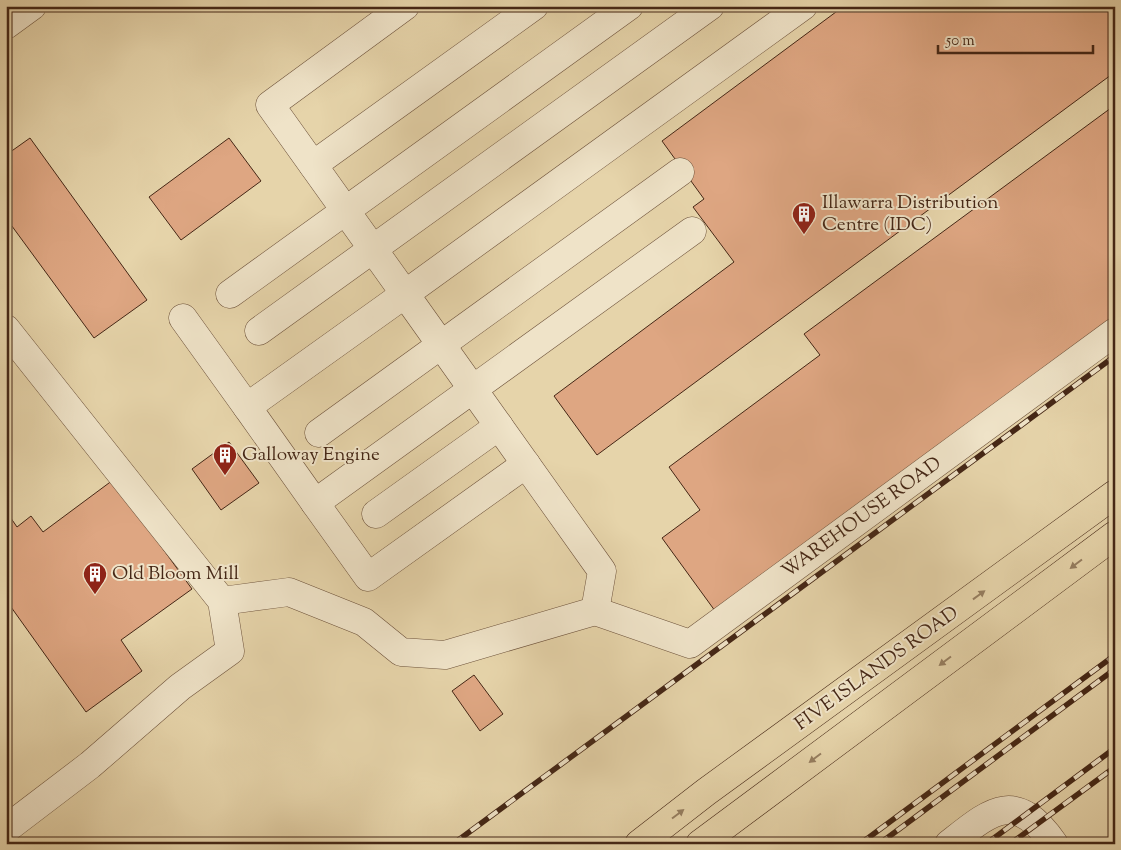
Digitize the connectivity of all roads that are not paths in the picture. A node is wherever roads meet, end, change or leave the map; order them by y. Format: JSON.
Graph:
{"nodes":[{"id":1,"x":32,"y":6,"type":"edge"},
{"id":2,"x":405,"y":6,"type":"edge"},
{"id":3,"x":534,"y":6,"type":"edge"},
{"id":4,"x":629,"y":6,"type":"edge"},
{"id":5,"x":710,"y":6,"type":"edge"},
{"id":6,"x":803,"y":6,"type":"edge"},
{"id":7,"x":6,"y":25,"type":"edge"},
{"id":8,"x":313,"y":165,"type":"junction"},
{"id":9,"x":680,"y":172,"type":"dead end"},
{"id":10,"x":346,"y":211,"type":"junction"},
{"id":11,"x":692,"y":232,"type":"dead end"},
{"id":12,"x":373,"y":249,"type":"junction"},
{"id":13,"x":230,"y":294,"type":"dead end"},
{"id":14,"x":405,"y":294,"type":"junction"},
{"id":15,"x":183,"y":318,"type":"dead end"},
{"id":16,"x":6,"y":329,"type":"edge"},
{"id":17,"x":259,"y":331,"type":"dead end"},
{"id":18,"x":1115,"y":332,"type":"edge"},
{"id":19,"x":441,"y":345,"type":"junction"},
{"id":20,"x":473,"y":389,"type":"junction"},
{"id":21,"x":247,"y":407,"type":"junction"},
{"id":22,"x":499,"y":426,"type":"junction"},
{"id":23,"x":319,"y":433,"type":"dead end"},
{"id":24,"x":526,"y":464,"type":"junction"},
{"id":25,"x":1115,"y":494,"type":"edge"},
{"id":26,"x":315,"y":503,"type":"junction"},
{"id":27,"x":376,"y":514,"type":"dead end"},
{"id":28,"x":1115,"y":535,"type":"edge"},
{"id":29,"x":222,"y":601,"type":"junction"},
{"id":30,"x":595,"y":611,"type":"junction"},
{"id":31,"x":6,"y":829,"type":"edge"},
{"id":32,"x":639,"y":844,"type":"edge"},
{"id":33,"x":700,"y":844,"type":"edge"},
{"id":34,"x":949,"y":844,"type":"edge"},
{"id":35,"x":1054,"y":844,"type":"edge"}],
"edges":[{"from":1,"to":7,"type":"street"},
{"from":2,"to":8,"type":"street"},
{"from":3,"to":8,"type":"street"},
{"from":4,"to":10,"type":"street"},
{"from":5,"to":12,"type":"street"},
{"from":6,"to":14,"type":"street"},
{"from":8,"to":10,"type":"street"},
{"from":9,"to":19,"type":"street"},
{"from":10,"to":12,"type":"street"},
{"from":10,"to":13,"type":"street"},
{"from":11,"to":20,"type":"street"},
{"from":12,"to":14,"type":"street"},
{"from":12,"to":17,"type":"street"},
{"from":14,"to":19,"type":"street"},
{"from":14,"to":21,"type":"street"},
{"from":15,"to":21,"type":"street"},
{"from":16,"to":29,"type":"street"},
{"from":18,"to":30,"type":"street","name":"WAREHOUSE ROAD"},
{"from":19,"to":20,"type":"street"},
{"from":19,"to":23,"type":"street"},
{"from":20,"to":22,"type":"street"},
{"from":20,"to":26,"type":"street"},
{"from":21,"to":26,"type":"street"},
{"from":22,"to":24,"type":"street"},
{"from":22,"to":27,"type":"street"},
{"from":24,"to":26,"type":"street"},
{"from":24,"to":30,"type":"street"},
{"from":32,"to":25,"type":"main road","name":"FIVE ISLANDS ROAD","one_way":true},
{"from":28,"to":33,"type":"main road","name":"FIVE ISLANDS ROAD","one_way":true},
{"from":29,"to":30,"type":"street"},
{"from":29,"to":31,"type":"street"},
{"from":34,"to":35,"type":"street"}]}
